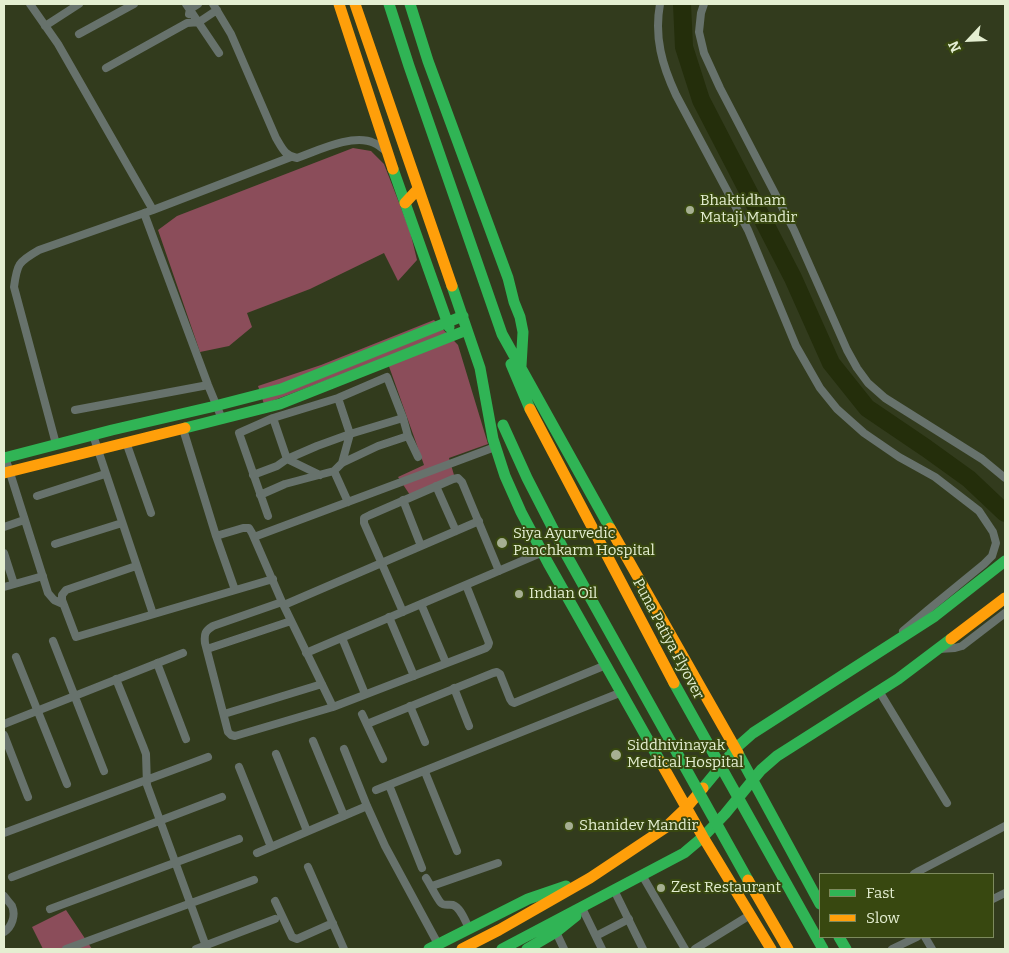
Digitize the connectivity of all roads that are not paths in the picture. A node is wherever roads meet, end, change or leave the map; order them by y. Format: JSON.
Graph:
{"nodes":[{"id":1,"x":30,"y":4,"type":"edge"},
{"id":2,"x":79,"y":4,"type":"edge"},
{"id":3,"x":134,"y":4,"type":"edge"},
{"id":4,"x":198,"y":4,"type":"edge"},
{"id":5,"x":339,"y":4,"type":"edge"},
{"id":6,"x":355,"y":4,"type":"edge"},
{"id":7,"x":389,"y":4,"type":"edge"},
{"id":8,"x":410,"y":4,"type":"edge"},
{"id":9,"x":660,"y":4,"type":"edge"},
{"id":10,"x":704,"y":4,"type":"edge"},
{"id":11,"x":188,"y":6,"type":"edge"},
{"id":12,"x":215,"y":7,"type":"edge"},
{"id":13,"x":198,"y":22,"type":"junction"},
{"id":14,"x":187,"y":23,"type":"junction"},
{"id":15,"x":45,"y":26,"type":"junction"},
{"id":16,"x":79,"y":34,"type":"dead end"},
{"id":17,"x":218,"y":53,"type":"dead end"},
{"id":18,"x":106,"y":68,"type":"dead end"},
{"id":19,"x":387,"y":152,"type":"junction"},
{"id":20,"x":291,"y":157,"type":"junction"},
{"id":21,"x":418,"y":189,"type":"junction"},
{"id":22,"x":405,"y":203,"type":"junction"},
{"id":23,"x":153,"y":210,"type":"junction"},
{"id":24,"x":144,"y":213,"type":"junction"},
{"id":25,"x":463,"y":316,"type":"junction"},
{"id":26,"x":447,"y":322,"type":"junction"},
{"id":27,"x":467,"y":330,"type":"junction"},
{"id":28,"x":502,"y":334,"type":"junction"},
{"id":29,"x":452,"y":336,"type":"junction"},
{"id":30,"x":521,"y":366,"type":"junction"},
{"id":31,"x":480,"y":368,"type":"junction"},
{"id":32,"x":208,"y":385,"type":"junction"},
{"id":33,"x":338,"y":398,"type":"junction"},
{"id":34,"x":217,"y":406,"type":"junction"},
{"id":35,"x":76,"y":410,"type":"dead end"},
{"id":36,"x":273,"y":418,"type":"junction"},
{"id":37,"x":403,"y":418,"type":"junction"},
{"id":38,"x":222,"y":419,"type":"junction"},
{"id":39,"x":183,"y":429,"type":"junction"},
{"id":40,"x":350,"y":434,"type":"junction"},
{"id":41,"x":93,"y":435,"type":"junction"},
{"id":42,"x":408,"y":436,"type":"junction"},
{"id":43,"x":126,"y":442,"type":"junction"},
{"id":44,"x":56,"y":444,"type":"junction"},
{"id":45,"x":495,"y":447,"type":"junction"},
{"id":46,"x":97,"y":449,"type":"junction"},
{"id":47,"x":418,"y":457,"type":"dead end"},
{"id":48,"x":4,"y":458,"type":"edge"},
{"id":49,"x":287,"y":459,"type":"junction"},
{"id":50,"x":342,"y":463,"type":"junction"},
{"id":51,"x":334,"y":471,"type":"junction"},
{"id":52,"x":6,"y":472,"type":"edge"},
{"id":53,"x":105,"y":474,"type":"junction"},
{"id":54,"x":253,"y":475,"type":"junction"},
{"id":55,"x":320,"y":475,"type":"junction"},
{"id":56,"x":1005,"y":478,"type":"edge"},
{"id":57,"x":436,"y":486,"type":"junction"},
{"id":58,"x":260,"y":495,"type":"junction"},
{"id":59,"x":37,"y":496,"type":"dead end"},
{"id":60,"x":403,"y":500,"type":"junction"},
{"id":61,"x":348,"y":502,"type":"junction"},
{"id":62,"x":151,"y":513,"type":"dead end"},
{"id":63,"x":268,"y":516,"type":"dead end"},
{"id":64,"x":24,"y":520,"type":"junction"},
{"id":65,"x":479,"y":521,"type":"junction"},
{"id":66,"x":122,"y":523,"type":"junction"},
{"id":67,"x":4,"y":527,"type":"edge"},
{"id":68,"x":456,"y":531,"type":"junction"},
{"id":69,"x":216,"y":536,"type":"junction"},
{"id":70,"x":254,"y":537,"type":"junction"},
{"id":71,"x":55,"y":544,"type":"dead end"},
{"id":72,"x":421,"y":546,"type":"junction"},
{"id":73,"x":543,"y":552,"type":"junction"},
{"id":74,"x":4,"y":553,"type":"edge"},
{"id":75,"x":1005,"y":561,"type":"edge"},
{"id":76,"x":381,"y":562,"type":"junction"},
{"id":77,"x":136,"y":566,"type":"junction"},
{"id":78,"x":499,"y":570,"type":"junction"},
{"id":79,"x":43,"y":576,"type":"junction"},
{"id":80,"x":272,"y":579,"type":"junction"},
{"id":81,"x":14,"y":584,"type":"junction"},
{"id":82,"x":466,"y":585,"type":"junction"},
{"id":83,"x":4,"y":587,"type":"edge"},
{"id":84,"x":235,"y":590,"type":"junction"},
{"id":85,"x":1005,"y":598,"type":"edge"},
{"id":86,"x":63,"y":604,"type":"junction"},
{"id":87,"x":283,"y":604,"type":"junction"},
{"id":88,"x":421,"y":604,"type":"junction"},
{"id":89,"x":403,"y":612,"type":"junction"},
{"id":90,"x":1005,"y":613,"type":"edge"},
{"id":91,"x":153,"y":614,"type":"junction"},
{"id":92,"x":390,"y":618,"type":"junction"},
{"id":93,"x":291,"y":621,"type":"junction"},
{"id":94,"x":342,"y":638,"type":"junction"},
{"id":95,"x":53,"y":641,"type":"dead end"},
{"id":96,"x":207,"y":649,"type":"junction"},
{"id":97,"x":884,"y":649,"type":"junction"},
{"id":98,"x":938,"y":650,"type":"junction"},
{"id":99,"x":183,"y":653,"type":"dead end"},
{"id":100,"x":306,"y":653,"type":"junction"},
{"id":101,"x":16,"y":657,"type":"dead end"},
{"id":102,"x":157,"y":663,"type":"junction"},
{"id":103,"x":446,"y":663,"type":"junction"},
{"id":104,"x":606,"y":665,"type":"junction"},
{"id":105,"x":414,"y":676,"type":"junction"},
{"id":106,"x":116,"y":680,"type":"junction"},
{"id":107,"x":322,"y":684,"type":"junction"},
{"id":108,"x":454,"y":688,"type":"junction"},
{"id":109,"x":879,"y":691,"type":"junction"},
{"id":110,"x":622,"y":692,"type":"junction"},
{"id":111,"x":366,"y":694,"type":"junction"},
{"id":112,"x":74,"y":696,"type":"junction"},
{"id":113,"x":410,"y":706,"type":"junction"},
{"id":114,"x":333,"y":707,"type":"junction"},
{"id":115,"x":37,"y":710,"type":"junction"},
{"id":116,"x":224,"y":714,"type":"junction"},
{"id":117,"x":362,"y":714,"type":"dead end"},
{"id":118,"x":4,"y":724,"type":"edge"},
{"id":119,"x":367,"y":724,"type":"junction"},
{"id":120,"x":469,"y":726,"type":"dead end"},
{"id":121,"x":4,"y":735,"type":"edge"},
{"id":122,"x":186,"y":739,"type":"dead end"},
{"id":123,"x":313,"y":741,"type":"dead end"},
{"id":124,"x":425,"y":742,"type":"dead end"},
{"id":125,"x":736,"y":748,"type":"junction"},
{"id":126,"x":344,"y":749,"type":"dead end"},
{"id":127,"x":276,"y":754,"type":"dead end"},
{"id":128,"x":208,"y":757,"type":"dead end"},
{"id":129,"x":383,"y":759,"type":"dead end"},
{"id":130,"x":239,"y":767,"type":"dead end"},
{"id":131,"x":104,"y":771,"type":"dead end"},
{"id":132,"x":425,"y":772,"type":"junction"},
{"id":133,"x":147,"y":779,"type":"junction"},
{"id":134,"x":753,"y":780,"type":"junction"},
{"id":135,"x":66,"y":784,"type":"dead end"},
{"id":136,"x":389,"y":785,"type":"junction"},
{"id":137,"x":376,"y":790,"type":"dead end"},
{"id":138,"x":28,"y":797,"type":"dead end"},
{"id":139,"x":222,"y":797,"type":"dead end"},
{"id":140,"x":947,"y":803,"type":"dead end"},
{"id":141,"x":367,"y":806,"type":"junction"},
{"id":142,"x":687,"y":807,"type":"junction"},
{"id":143,"x":344,"y":816,"type":"junction"},
{"id":144,"x":160,"y":820,"type":"junction"},
{"id":145,"x":1005,"y":826,"type":"edge"},
{"id":146,"x":307,"y":832,"type":"junction"},
{"id":147,"x":4,"y":833,"type":"edge"},
{"id":148,"x":704,"y":837,"type":"junction"},
{"id":149,"x":239,"y":839,"type":"dead end"},
{"id":150,"x":272,"y":846,"type":"junction"},
{"id":151,"x":457,"y":850,"type":"dead end"},
{"id":152,"x":257,"y":853,"type":"dead end"},
{"id":153,"x":176,"y":862,"type":"junction"},
{"id":154,"x":498,"y":863,"type":"dead end"},
{"id":155,"x":308,"y":867,"type":"dead end"},
{"id":156,"x":422,"y":868,"type":"dead end"},
{"id":157,"x":916,"y":873,"type":"edge"},
{"id":158,"x":642,"y":875,"type":"junction"},
{"id":159,"x":12,"y":877,"type":"dead end"},
{"id":160,"x":426,"y":878,"type":"dead end"},
{"id":161,"x":590,"y":878,"type":"junction"},
{"id":162,"x":254,"y":880,"type":"dead end"},
{"id":163,"x":432,"y":886,"type":"junction"},
{"id":164,"x":614,"y":890,"type":"junction"},
{"id":165,"x":4,"y":896,"type":"edge"},
{"id":166,"x":597,"y":899,"type":"junction"},
{"id":167,"x":275,"y":901,"type":"dead end"},
{"id":168,"x":819,"y":902,"type":"edge"},
{"id":169,"x":191,"y":904,"type":"junction"},
{"id":170,"x":50,"y":909,"type":"dead end"},
{"id":171,"x":583,"y":910,"type":"junction"},
{"id":172,"x":750,"y":914,"type":"junction"},
{"id":173,"x":275,"y":919,"type":"dead end"},
{"id":174,"x":629,"y":919,"type":"junction"},
{"id":175,"x":333,"y":923,"type":"junction"},
{"id":176,"x":469,"y":928,"type":"junction"},
{"id":177,"x":4,"y":932,"type":"edge"},
{"id":178,"x":556,"y":932,"type":"junction"},
{"id":179,"x":596,"y":936,"type":"junction"},
{"id":180,"x":840,"y":938,"type":"edge"},
{"id":181,"x":915,"y":938,"type":"edge"},
{"id":182,"x":926,"y":938,"type":"edge"},
{"id":183,"x":207,"y":947,"type":"edge"},
{"id":184,"x":433,"y":947,"type":"edge"},
{"id":185,"x":505,"y":948,"type":"edge"},
{"id":186,"x":66,"y":949,"type":"edge"},
{"id":187,"x":196,"y":949,"type":"edge"},
{"id":188,"x":344,"y":949,"type":"edge"},
{"id":189,"x":462,"y":949,"type":"edge"},
{"id":190,"x":527,"y":949,"type":"edge"},
{"id":191,"x":564,"y":949,"type":"edge"},
{"id":192,"x":602,"y":949,"type":"edge"},
{"id":193,"x":643,"y":949,"type":"edge"},
{"id":194,"x":685,"y":949,"type":"edge"},
{"id":195,"x":695,"y":949,"type":"edge"},
{"id":196,"x":771,"y":949,"type":"edge"},
{"id":197,"x":788,"y":949,"type":"edge"},
{"id":198,"x":823,"y":949,"type":"edge"},
{"id":199,"x":846,"y":949,"type":"edge"},
{"id":200,"x":892,"y":949,"type":"edge"},
{"id":201,"x":932,"y":949,"type":"edge"}],
"edges":[{"from":1,"to":15,"type":"street"},
{"from":2,"to":15,"type":"street"},
{"from":3,"to":16,"type":"street"},
{"from":4,"to":11,"type":"street"},
{"from":5,"to":19,"type":"main road"},
{"from":6,"to":21,"type":"main road"},
{"from":7,"to":28,"type":"main road"},
{"from":8,"to":30,"type":"main road"},
{"from":9,"to":97,"type":"street"},
{"from":10,"to":56,"type":"street"},
{"from":11,"to":13,"type":"street"},
{"from":11,"to":14,"type":"street"},
{"from":12,"to":13,"type":"street"},
{"from":12,"to":20,"type":"street"},
{"from":13,"to":14,"type":"street"},
{"from":13,"to":17,"type":"street"},
{"from":14,"to":18,"type":"street"},
{"from":15,"to":23,"type":"street"},
{"from":19,"to":20,"type":"street"},
{"from":19,"to":22,"type":"main road"},
{"from":20,"to":23,"type":"street"},
{"from":21,"to":22,"type":"main road"},
{"from":21,"to":25,"type":"main road"},
{"from":22,"to":26,"type":"main road"},
{"from":23,"to":24,"type":"street"},
{"from":24,"to":32,"type":"street"},
{"from":24,"to":44,"type":"street"},
{"from":25,"to":26,"type":"main road"},
{"from":25,"to":27,"type":"main road"},
{"from":26,"to":29,"type":"main road"},
{"from":26,"to":34,"type":"main road"},
{"from":27,"to":29,"type":"main road"},
{"from":27,"to":31,"type":"main road"},
{"from":28,"to":30,"type":"main road"},
{"from":28,"to":198,"type":"main road","name":"Puna Patiya Flyover","bridge":true},
{"from":29,"to":38,"type":"main road"},
{"from":30,"to":125,"type":"main road"},
{"from":31,"to":45,"type":"main road"},
{"from":31,"to":197,"type":"main road","bridge":true},
{"from":32,"to":34,"type":"street"},
{"from":32,"to":35,"type":"street"},
{"from":33,"to":36,"type":"street"},
{"from":33,"to":37,"type":"street"},
{"from":33,"to":40,"type":"street"},
{"from":34,"to":38,"type":"street"},
{"from":34,"to":41,"type":"main road"},
{"from":36,"to":49,"type":"street"},
{"from":36,"to":54,"type":"street"},
{"from":37,"to":40,"type":"street"},
{"from":37,"to":42,"type":"street"},
{"from":38,"to":39,"type":"main road"},
{"from":39,"to":43,"type":"main road"},
{"from":39,"to":69,"type":"street"},
{"from":40,"to":49,"type":"street"},
{"from":40,"to":50,"type":"street"},
{"from":41,"to":44,"type":"main road"},
{"from":41,"to":46,"type":"street"},
{"from":42,"to":47,"type":"street"},
{"from":42,"to":50,"type":"street"},
{"from":43,"to":46,"type":"main road"},
{"from":43,"to":62,"type":"street"},
{"from":44,"to":48,"type":"main road"},
{"from":45,"to":61,"type":"street"},
{"from":45,"to":73,"type":"main road"},
{"from":46,"to":52,"type":"main road"},
{"from":46,"to":53,"type":"street"},
{"from":48,"to":52,"type":"street"},
{"from":49,"to":54,"type":"street"},
{"from":49,"to":55,"type":"street"},
{"from":50,"to":51,"type":"street"},
{"from":51,"to":55,"type":"street"},
{"from":51,"to":61,"type":"street"},
{"from":52,"to":64,"type":"street"},
{"from":53,"to":59,"type":"street"},
{"from":53,"to":66,"type":"street"},
{"from":54,"to":58,"type":"street"},
{"from":55,"to":58,"type":"street"},
{"from":57,"to":60,"type":"street"},
{"from":57,"to":65,"type":"street"},
{"from":57,"to":68,"type":"street"},
{"from":58,"to":63,"type":"street"},
{"from":60,"to":72,"type":"street"},
{"from":60,"to":76,"type":"street"},
{"from":61,"to":70,"type":"street"},
{"from":64,"to":67,"type":"street"},
{"from":64,"to":79,"type":"street"},
{"from":65,"to":68,"type":"street"},
{"from":65,"to":78,"type":"street"},
{"from":66,"to":71,"type":"street"},
{"from":66,"to":77,"type":"street"},
{"from":68,"to":72,"type":"street"},
{"from":69,"to":70,"type":"street"},
{"from":69,"to":84,"type":"street"},
{"from":70,"to":80,"type":"street"},
{"from":72,"to":76,"type":"street"},
{"from":73,"to":78,"type":"street"},
{"from":73,"to":104,"type":"main road"},
{"from":74,"to":81,"type":"street"},
{"from":75,"to":97,"type":"main road"},
{"from":76,"to":87,"type":"street"},
{"from":76,"to":89,"type":"street"},
{"from":77,"to":86,"type":"street"},
{"from":77,"to":91,"type":"street"},
{"from":78,"to":82,"type":"street"},
{"from":79,"to":81,"type":"street"},
{"from":79,"to":86,"type":"street"},
{"from":80,"to":84,"type":"street"},
{"from":80,"to":87,"type":"street"},
{"from":81,"to":83,"type":"street"},
{"from":82,"to":88,"type":"street"},
{"from":82,"to":103,"type":"street"},
{"from":84,"to":91,"type":"street"},
{"from":85,"to":98,"type":"main road"},
{"from":86,"to":91,"type":"street"},
{"from":87,"to":93,"type":"street"},
{"from":87,"to":96,"type":"street"},
{"from":88,"to":89,"type":"street"},
{"from":88,"to":103,"type":"street"},
{"from":89,"to":92,"type":"street"},
{"from":90,"to":98,"type":"street"},
{"from":92,"to":94,"type":"street"},
{"from":92,"to":105,"type":"street"},
{"from":93,"to":96,"type":"street"},
{"from":93,"to":100,"type":"street"},
{"from":94,"to":100,"type":"street"},
{"from":94,"to":111,"type":"street"},
{"from":95,"to":112,"type":"street"},
{"from":96,"to":116,"type":"street"},
{"from":97,"to":125,"type":"main road"},
{"from":98,"to":109,"type":"main road"},
{"from":99,"to":102,"type":"street"},
{"from":100,"to":107,"type":"street"},
{"from":101,"to":115,"type":"street"},
{"from":102,"to":106,"type":"street"},
{"from":102,"to":122,"type":"street"},
{"from":103,"to":105,"type":"street"},
{"from":104,"to":108,"type":"street"},
{"from":104,"to":110,"type":"main road"},
{"from":105,"to":111,"type":"street"},
{"from":106,"to":112,"type":"street"},
{"from":106,"to":133,"type":"street"},
{"from":107,"to":114,"type":"street"},
{"from":107,"to":116,"type":"street"},
{"from":108,"to":113,"type":"street"},
{"from":108,"to":120,"type":"street"},
{"from":109,"to":134,"type":"main road"},
{"from":109,"to":140,"type":"street"},
{"from":110,"to":132,"type":"street"},
{"from":110,"to":142,"type":"main road"},
{"from":111,"to":114,"type":"street"},
{"from":112,"to":115,"type":"street"},
{"from":112,"to":131,"type":"street"},
{"from":113,"to":119,"type":"street"},
{"from":113,"to":124,"type":"street"},
{"from":114,"to":116,"type":"street"},
{"from":115,"to":118,"type":"street"},
{"from":115,"to":135,"type":"street"},
{"from":117,"to":119,"type":"street"},
{"from":119,"to":129,"type":"street"},
{"from":121,"to":138,"type":"street"},
{"from":123,"to":143,"type":"street"},
{"from":125,"to":134,"type":"main road"},
{"from":125,"to":142,"type":"main road"},
{"from":126,"to":141,"type":"street"},
{"from":127,"to":146,"type":"street"},
{"from":128,"to":133,"type":"street"},
{"from":130,"to":150,"type":"street"},
{"from":132,"to":136,"type":"street"},
{"from":132,"to":151,"type":"street"},
{"from":133,"to":144,"type":"street"},
{"from":133,"to":147,"type":"street"},
{"from":134,"to":148,"type":"main road"},
{"from":134,"to":168,"type":"main road"},
{"from":136,"to":137,"type":"street"},
{"from":136,"to":156,"type":"street"},
{"from":139,"to":144,"type":"street"},
{"from":141,"to":143,"type":"street"},
{"from":141,"to":184,"type":"street"},
{"from":142,"to":148,"type":"main road"},
{"from":142,"to":161,"type":"main road"},
{"from":143,"to":146,"type":"street"},
{"from":144,"to":153,"type":"street"},
{"from":144,"to":159,"type":"street"},
{"from":145,"to":157,"type":"street"},
{"from":146,"to":150,"type":"street"},
{"from":148,"to":158,"type":"main road"},
{"from":148,"to":172,"type":"main road"},
{"from":149,"to":153,"type":"street"},
{"from":150,"to":152,"type":"street"},
{"from":153,"to":169,"type":"street"},
{"from":153,"to":170,"type":"street"},
{"from":154,"to":163,"type":"street"},
{"from":155,"to":175,"type":"street"},
{"from":158,"to":164,"type":"main road"},
{"from":158,"to":194,"type":"street"},
{"from":160,"to":163,"type":"street"},
{"from":161,"to":176,"type":"main road"},
{"from":161,"to":189,"type":"main road"},
{"from":162,"to":169,"type":"street"},
{"from":163,"to":176,"type":"street"},
{"from":164,"to":166,"type":"main road"},
{"from":164,"to":174,"type":"street"},
{"from":165,"to":177,"type":"street"},
{"from":166,"to":171,"type":"main road"},
{"from":166,"to":185,"type":"main road"},
{"from":167,"to":175,"type":"street"},
{"from":169,"to":183,"type":"street"},
{"from":169,"to":186,"type":"street"},
{"from":171,"to":178,"type":"main road"},
{"from":171,"to":179,"type":"street"},
{"from":172,"to":195,"type":"street"},
{"from":172,"to":196,"type":"main road"},
{"from":173,"to":183,"type":"street"},
{"from":174,"to":179,"type":"street"},
{"from":174,"to":193,"type":"street"},
{"from":175,"to":188,"type":"street"},
{"from":176,"to":184,"type":"main road"},
{"from":178,"to":190,"type":"main road"},
{"from":178,"to":191,"type":"street"},
{"from":179,"to":192,"type":"street"},
{"from":180,"to":199,"type":"main road"},
{"from":181,"to":200,"type":"street"},
{"from":182,"to":201,"type":"street"},
{"from":183,"to":187,"type":"street"}]}
